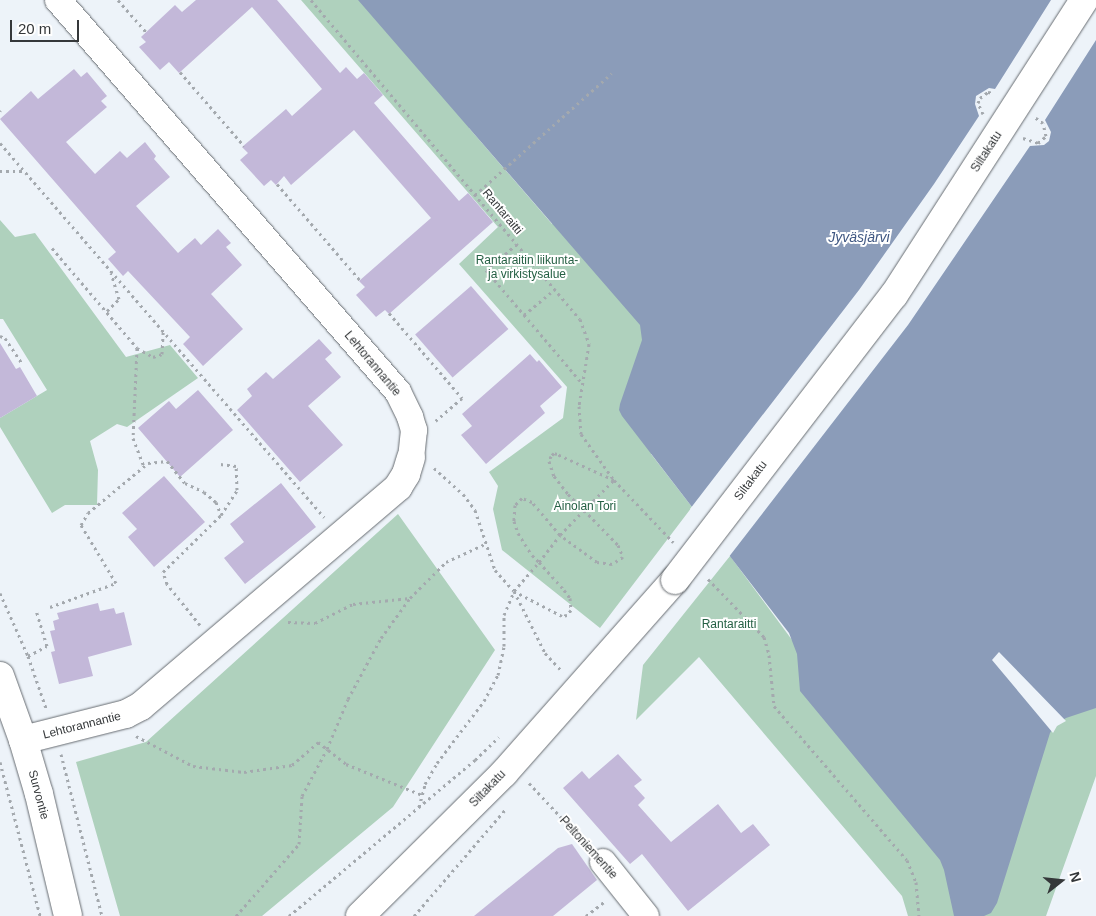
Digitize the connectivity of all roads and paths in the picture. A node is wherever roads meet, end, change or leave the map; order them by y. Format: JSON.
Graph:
{"nodes":[{"id":1,"x":58,"y":0,"type":"edge"},
{"id":2,"x":118,"y":0,"type":"edge"},
{"id":3,"x":311,"y":0,"type":"edge"},
{"id":4,"x":1084,"y":0,"type":"edge"},
{"id":5,"x":146,"y":32,"type":"dead end"},
{"id":6,"x":180,"y":72,"type":"dead end"},
{"id":7,"x":612,"y":73,"type":"dead end"},
{"id":8,"x":997,"y":94,"type":"dead end"},
{"id":9,"x":984,"y":115,"type":"dead end"},
{"id":10,"x":1036,"y":118,"type":"dead end"},
{"id":11,"x":1022,"y":138,"type":"dead end"},
{"id":12,"x":0,"y":143,"type":"edge"},
{"id":13,"x":244,"y":146,"type":"dead end"},
{"id":14,"x":0,"y":171,"type":"edge"},
{"id":15,"x":24,"y":171,"type":"junction"},
{"id":16,"x":277,"y":184,"type":"dead end"},
{"id":17,"x":476,"y":195,"type":"junction"},
{"id":18,"x":517,"y":244,"type":"junction"},
{"id":19,"x":52,"y":248,"type":"dead end"},
{"id":20,"x":110,"y":270,"type":"junction"},
{"id":21,"x":360,"y":280,"type":"dead end"},
{"id":22,"x":554,"y":289,"type":"junction"},
{"id":23,"x":106,"y":312,"type":"junction"},
{"id":24,"x":389,"y":313,"type":"dead end"},
{"id":25,"x":524,"y":315,"type":"junction"},
{"id":26,"x":162,"y":330,"type":"junction"},
{"id":27,"x":0,"y":336,"type":"edge"},
{"id":28,"x":138,"y":348,"type":"junction"},
{"id":29,"x":22,"y":362,"type":"dead end"},
{"id":30,"x":582,"y":383,"type":"junction"},
{"id":31,"x":430,"y":426,"type":"dead end"},
{"id":32,"x":411,"y":458,"type":"joint"},
{"id":33,"x":220,"y":464,"type":"dead end"},
{"id":34,"x":144,"y":466,"type":"junction"},
{"id":35,"x":614,"y":480,"type":"junction"},
{"id":36,"x":584,"y":510,"type":"junction"},
{"id":37,"x":221,"y":515,"type":"junction"},
{"id":38,"x":325,"y":518,"type":"dead end"},
{"id":39,"x":560,"y":535,"type":"junction"},
{"id":40,"x":487,"y":543,"type":"dead end"},
{"id":41,"x":675,"y":544,"type":"dead end"},
{"id":42,"x":540,"y":562,"type":"junction"},
{"id":43,"x":702,"y":573,"type":"dead end"},
{"id":44,"x":514,"y":591,"type":"junction"},
{"id":45,"x":410,"y":598,"type":"junction"},
{"id":46,"x":50,"y":606,"type":"dead end"},
{"id":47,"x":36,"y":612,"type":"dead end"},
{"id":48,"x":288,"y":622,"type":"dead end"},
{"id":49,"x":205,"y":631,"type":"dead end"},
{"id":50,"x":28,"y":656,"type":"dead end"},
{"id":51,"x":571,"y":668,"type":"dead end"},
{"id":52,"x":565,"y":674,"type":"dead end"},
{"id":53,"x":0,"y":676,"type":"edge"},
{"id":54,"x":503,"y":734,"type":"dead end"},
{"id":55,"x":134,"y":736,"type":"dead end"},
{"id":56,"x":23,"y":740,"type":"junction"},
{"id":57,"x":327,"y":749,"type":"junction"},
{"id":58,"x":0,"y":762,"type":"edge"},
{"id":59,"x":529,"y":783,"type":"dead end"},
{"id":60,"x":422,"y":795,"type":"junction"},
{"id":61,"x":419,"y":808,"type":"junction"},
{"id":62,"x":603,"y":862,"type":"joint"},
{"id":63,"x":40,"y":916,"type":"edge"},
{"id":64,"x":68,"y":916,"type":"edge"},
{"id":65,"x":236,"y":916,"type":"edge"},
{"id":66,"x":289,"y":916,"type":"edge"},
{"id":67,"x":360,"y":916,"type":"edge"},
{"id":68,"x":646,"y":916,"type":"edge"},
{"id":69,"x":919,"y":916,"type":"edge"}],
"edges":[{"from":1,"to":32,"type":"street","name":"Lehtorannantie"},
{"from":2,"to":5,"type":"path"},
{"from":3,"to":17,"type":"path","name":"Rantaraitti"},
{"from":4,"to":67,"type":"main road","name":"Siltakatu","bridge":true},
{"from":6,"to":13,"type":"path"},
{"from":7,"to":17,"type":"path"},
{"from":8,"to":9,"type":"path"},
{"from":10,"to":11,"type":"path"},
{"from":12,"to":15,"type":"path"},
{"from":14,"to":15,"type":"path"},
{"from":15,"to":20,"type":"path"},
{"from":16,"to":21,"type":"path"},
{"from":17,"to":18,"type":"path","name":"Rantaraitti"},
{"from":18,"to":22,"type":"path","name":"Rantaraitti"},
{"from":18,"to":25,"type":"path"},
{"from":19,"to":23,"type":"path"},
{"from":20,"to":23,"type":"path"},
{"from":20,"to":26,"type":"path"},
{"from":22,"to":25,"type":"path"},
{"from":22,"to":30,"type":"path","name":"Rantaraitti"},
{"from":23,"to":28,"type":"path"},
{"from":24,"to":31,"type":"path"},
{"from":25,"to":30,"type":"path"},
{"from":26,"to":28,"type":"path"},
{"from":26,"to":38,"type":"path"},
{"from":27,"to":29,"type":"path"},
{"from":28,"to":34,"type":"path"},
{"from":30,"to":35,"type":"path","name":"Rantaraitti"},
{"from":32,"to":56,"type":"main road","name":"Lehtorannantie"},
{"from":33,"to":37,"type":"path"},
{"from":34,"to":37,"type":"path"},
{"from":34,"to":46,"type":"path"},
{"from":35,"to":36,"type":"path"},
{"from":35,"to":36,"type":"path"},
{"from":35,"to":41,"type":"path","name":"Rantaraitti"},
{"from":36,"to":39,"type":"path"},
{"from":36,"to":39,"type":"path"},
{"from":37,"to":49,"type":"path"},
{"from":39,"to":42,"type":"path"},
{"from":39,"to":42,"type":"path"},
{"from":40,"to":45,"type":"path"},
{"from":42,"to":44,"type":"path"},
{"from":42,"to":44,"type":"path"},
{"from":43,"to":69,"type":"path"},
{"from":44,"to":60,"type":"path"},
{"from":45,"to":48,"type":"path"},
{"from":45,"to":57,"type":"path"},
{"from":47,"to":50,"type":"path"},
{"from":51,"to":52,"type":"path"},
{"from":53,"to":56,"type":"main road","name":"Survontie"},
{"from":54,"to":61,"type":"path"},
{"from":55,"to":57,"type":"path"},
{"from":56,"to":64,"type":"main road","name":"Survontie"},
{"from":57,"to":60,"type":"path"},
{"from":57,"to":65,"type":"path"},
{"from":58,"to":63,"type":"path"},
{"from":59,"to":62,"type":"path","name":"Peltoniementie"},
{"from":60,"to":61,"type":"path"},
{"from":61,"to":66,"type":"path"},
{"from":62,"to":68,"type":"street","name":"Peltoniementie"}]}
